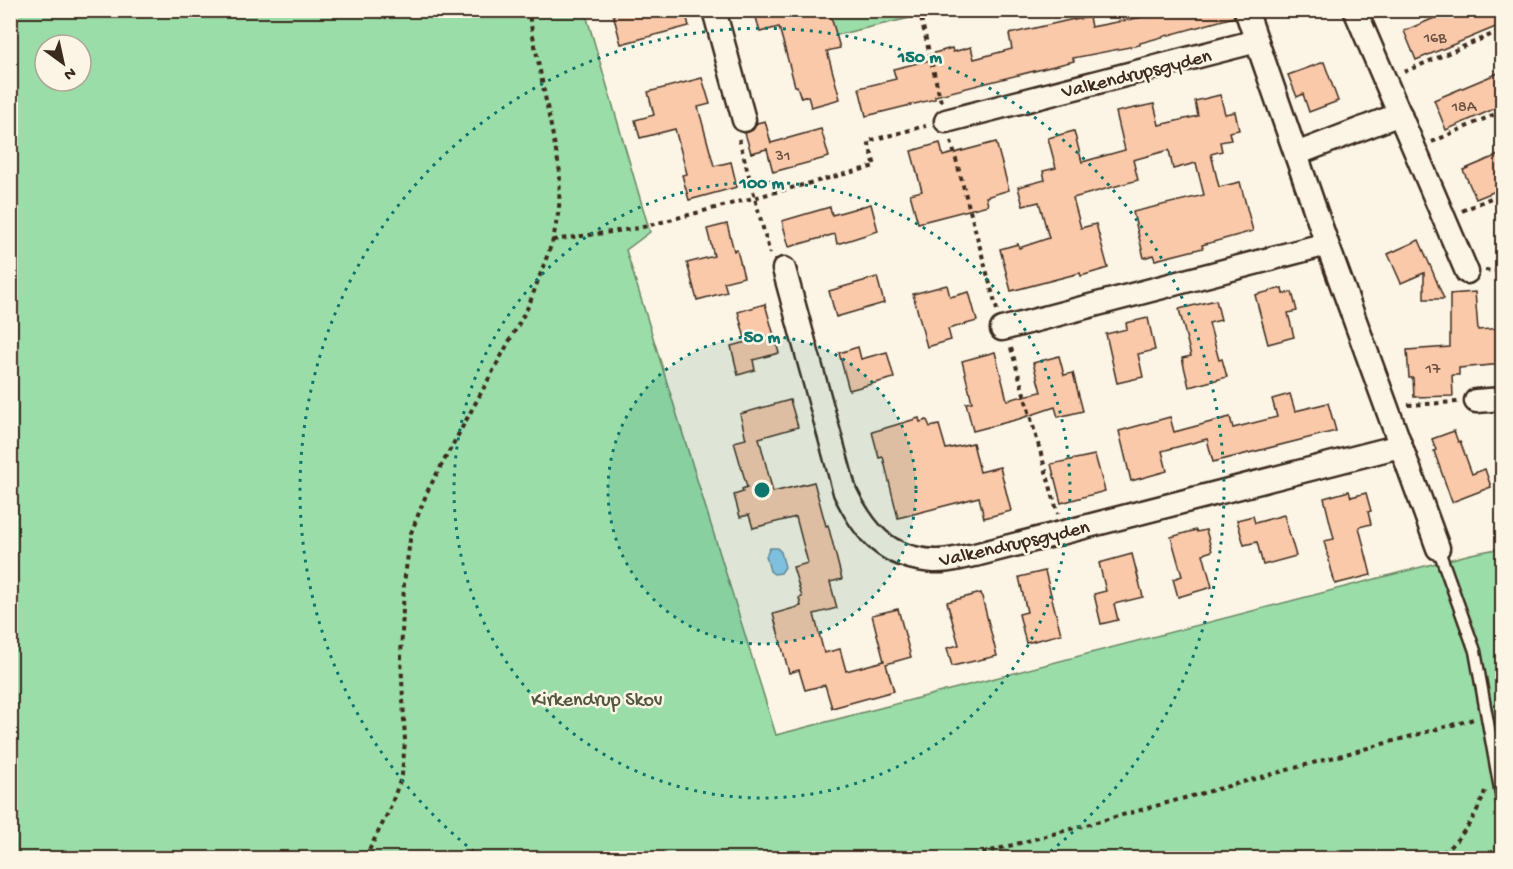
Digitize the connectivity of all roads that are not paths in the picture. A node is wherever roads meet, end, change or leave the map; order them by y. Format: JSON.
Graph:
{"nodes":[{"id":1,"x":714,"y":10,"type":"edge"},
{"id":2,"x":1246,"y":10,"type":"edge"},
{"id":3,"x":1355,"y":10,"type":"edge"},
{"id":4,"x":1257,"y":41,"type":"junction"},
{"id":5,"x":1400,"y":114,"type":"junction"},
{"id":6,"x":744,"y":120,"type":"road end"},
{"id":7,"x":946,"y":121,"type":"road end"},
{"id":8,"x":1296,"y":154,"type":"junction"},
{"id":9,"x":1327,"y":244,"type":"junction"},
{"id":10,"x":784,"y":269,"type":"road end"},
{"id":11,"x":1467,"y":272,"type":"dead end"},
{"id":12,"x":1002,"y":329,"type":"road end"},
{"id":13,"x":1503,"y":399,"type":"edge"},
{"id":14,"x":1476,"y":401,"type":"road end"},
{"id":15,"x":1400,"y":446,"type":"junction"},
{"id":16,"x":1438,"y":548,"type":"joint"},
{"id":17,"x":1503,"y":800,"type":"edge"}],
"edges":[{"from":1,"to":6,"type":"street"},
{"from":2,"to":4,"type":"street"},
{"from":3,"to":5,"type":"street"},
{"from":4,"to":7,"type":"street","name":"Valkendrupsgyden"},
{"from":4,"to":8,"type":"street"},
{"from":5,"to":8,"type":"street"},
{"from":5,"to":11,"type":"street"},
{"from":8,"to":9,"type":"street"},
{"from":9,"to":12,"type":"street"},
{"from":9,"to":15,"type":"street"},
{"from":10,"to":15,"type":"street","name":"Valkendrupsgyden"},
{"from":13,"to":14,"type":"street"},
{"from":15,"to":16,"type":"street"},
{"from":16,"to":17,"type":"lane"}]}
